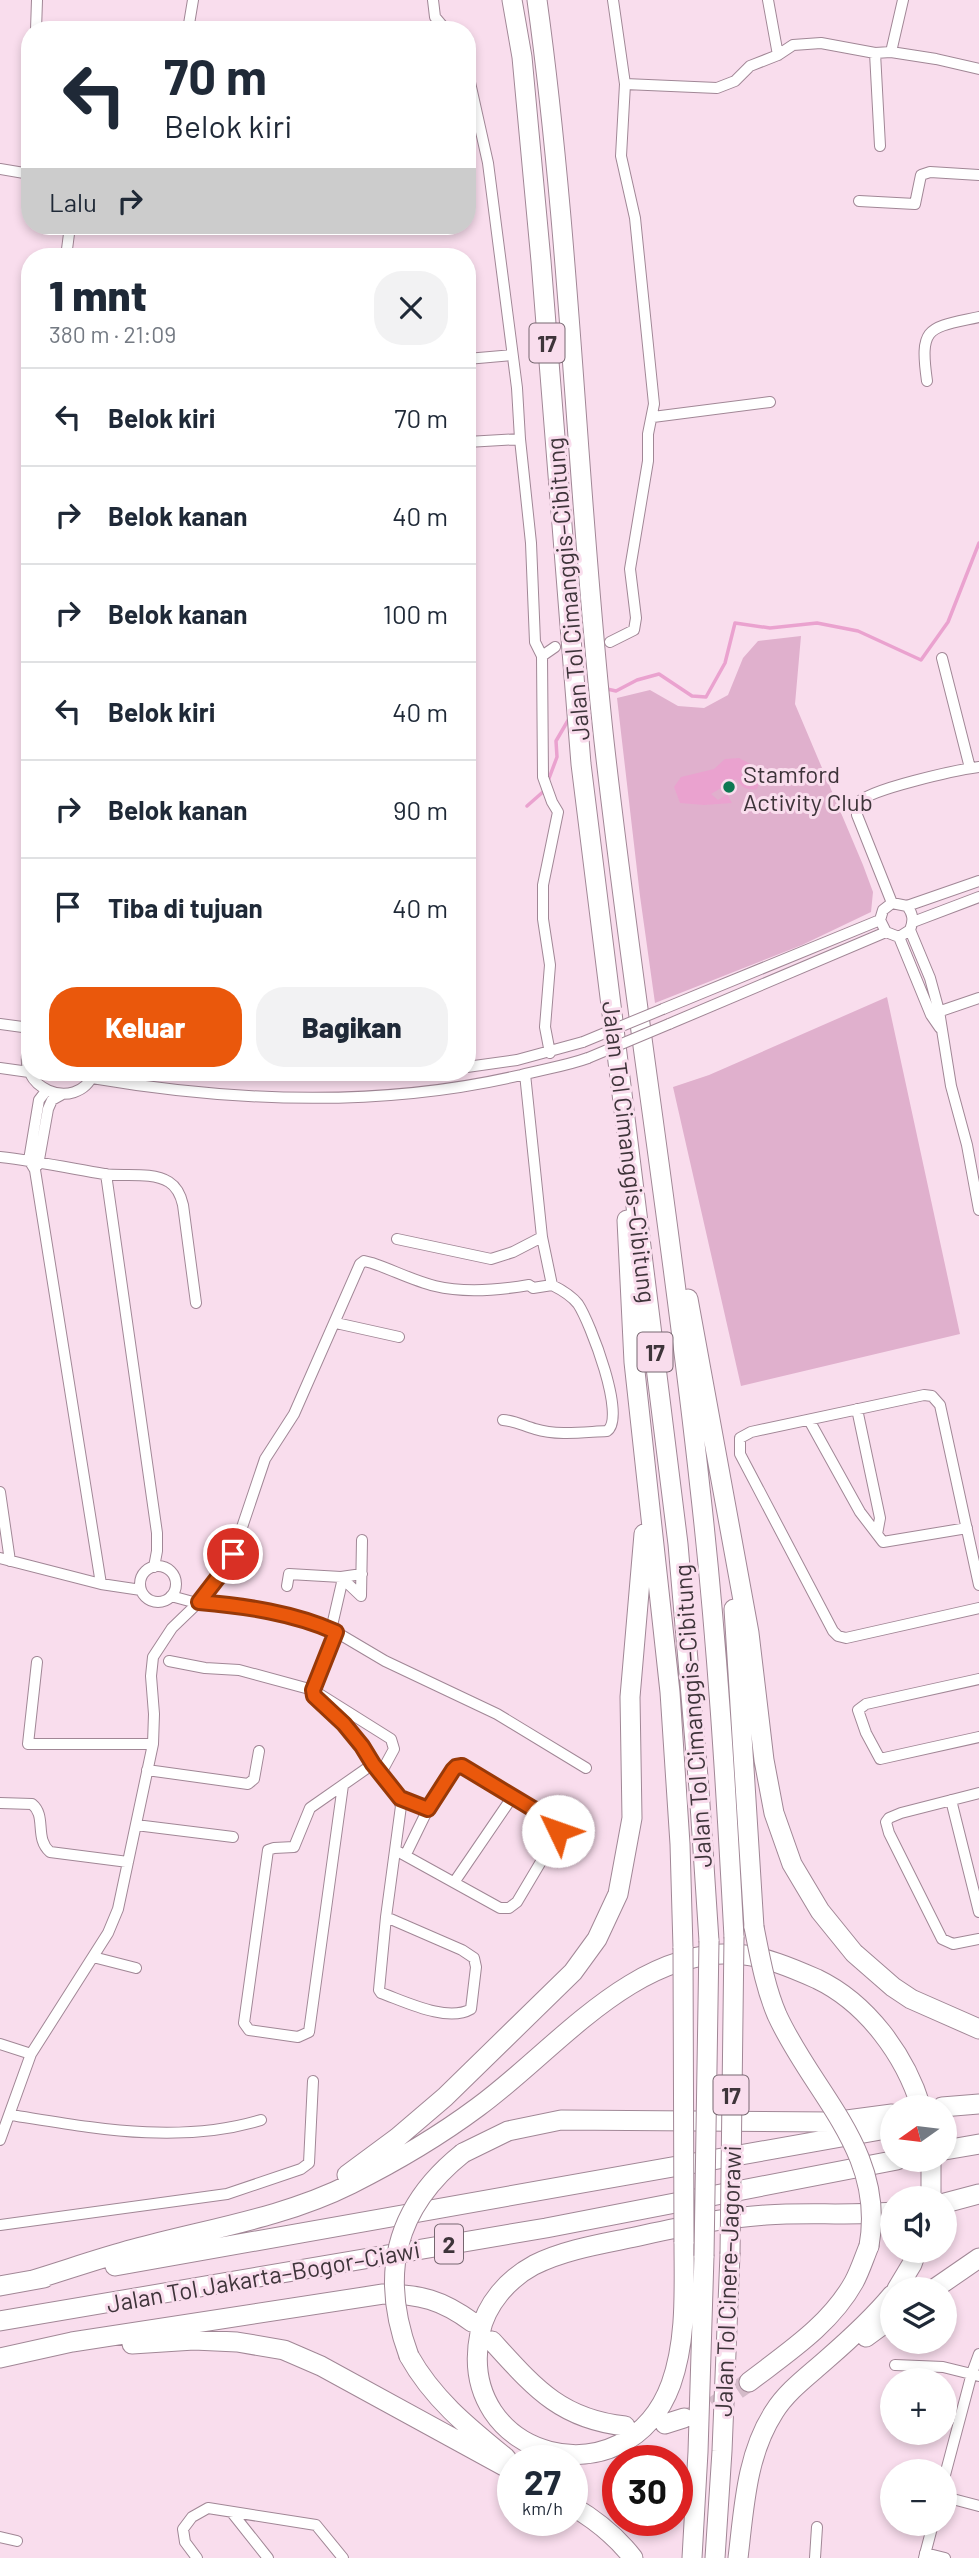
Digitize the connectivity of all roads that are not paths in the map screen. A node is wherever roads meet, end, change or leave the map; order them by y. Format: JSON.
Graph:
{"nodes":[{"id":1,"x":37,"y":0,"type":"edge"},
{"id":2,"x":193,"y":0,"type":"edge"},
{"id":3,"x":433,"y":0,"type":"edge"},
{"id":4,"x":512,"y":0,"type":"edge"},
{"id":5,"x":537,"y":0,"type":"edge"},
{"id":6,"x":613,"y":0,"type":"edge"},
{"id":7,"x":768,"y":0,"type":"edge"},
{"id":8,"x":903,"y":0,"type":"edge"},
{"id":9,"x":36,"y":21,"type":"edge"},
{"id":10,"x":190,"y":21,"type":"edge"},
{"id":11,"x":438,"y":21,"type":"edge"},
{"id":12,"x":891,"y":52,"type":"junction"},
{"id":13,"x":875,"y":53,"type":"junction"},
{"id":14,"x":778,"y":55,"type":"junction"},
{"id":15,"x":979,"y":69,"type":"edge"},
{"id":16,"x":625,"y":84,"type":"junction"},
{"id":17,"x":476,"y":109,"type":"edge"},
{"id":18,"x":880,"y":146,"type":"dead end"},
{"id":19,"x":0,"y":169,"type":"edge"},
{"id":20,"x":21,"y":172,"type":"edge"},
{"id":21,"x":979,"y":175,"type":"edge"},
{"id":22,"x":859,"y":201,"type":"dead end"},
{"id":23,"x":979,"y":317,"type":"edge"},
{"id":24,"x":512,"y":355,"type":"junction"},
{"id":25,"x":476,"y":358,"type":"edge"},
{"id":26,"x":927,"y":382,"type":"dead end"},
{"id":27,"x":770,"y":402,"type":"dead end"},
{"id":28,"x":653,"y":416,"type":"junction"},
{"id":29,"x":520,"y":439,"type":"junction"},
{"id":30,"x":476,"y":441,"type":"edge"},
{"id":31,"x":610,"y":642,"type":"dead end"},
{"id":32,"x":555,"y":647,"type":"dead end"},
{"id":33,"x":542,"y":656,"type":"junction"},
{"id":34,"x":942,"y":658,"type":"dead end"},
{"id":35,"x":974,"y":768,"type":"edge"},
{"id":36,"x":979,"y":881,"type":"edge"},
{"id":37,"x":979,"y":897,"type":"edge"},
{"id":38,"x":892,"y":904,"type":"junction"},
{"id":39,"x":907,"y":906,"type":"junction"},
{"id":40,"x":880,"y":920,"type":"junction"},
{"id":41,"x":912,"y":926,"type":"junction"},
{"id":42,"x":886,"y":932,"type":"junction"},
{"id":43,"x":899,"y":937,"type":"junction"},
{"id":44,"x":979,"y":998,"type":"edge"},
{"id":45,"x":935,"y":1013,"type":"junction"},
{"id":46,"x":0,"y":1024,"type":"edge"},
{"id":47,"x":21,"y":1027,"type":"edge"},
{"id":48,"x":550,"y":1053,"type":"junction"},
{"id":49,"x":618,"y":1058,"type":"junction"},
{"id":50,"x":476,"y":1065,"type":"edge"},
{"id":51,"x":0,"y":1068,"type":"edge"},
{"id":52,"x":21,"y":1071,"type":"edge"},
{"id":53,"x":525,"y":1074,"type":"junction"},
{"id":54,"x":35,"y":1081,"type":"edge"},
{"id":55,"x":88,"y":1081,"type":"edge"},
{"id":56,"x":123,"y":1081,"type":"edge"},
{"id":57,"x":648,"y":1084,"type":"junction"},
{"id":58,"x":46,"y":1091,"type":"junction"},
{"id":59,"x":61,"y":1094,"type":"junction"},
{"id":60,"x":0,"y":1157,"type":"edge"},
{"id":61,"x":35,"y":1164,"type":"junction"},
{"id":62,"x":106,"y":1174,"type":"junction"},
{"id":63,"x":979,"y":1210,"type":"edge"},
{"id":64,"x":542,"y":1237,"type":"junction"},
{"id":65,"x":397,"y":1239,"type":"dead end"},
{"id":66,"x":552,"y":1285,"type":"junction"},
{"id":67,"x":196,"y":1303,"type":"dead end"},
{"id":68,"x":336,"y":1323,"type":"junction"},
{"id":69,"x":398,"y":1337,"type":"dead end"},
{"id":70,"x":857,"y":1409,"type":"junction"},
{"id":71,"x":503,"y":1420,"type":"dead end"},
{"id":72,"x":809,"y":1420,"type":"junction"},
{"id":73,"x":647,"y":1484,"type":"junction"},
{"id":74,"x":0,"y":1492,"type":"edge"},
{"id":75,"x":730,"y":1521,"type":"junction"},
{"id":76,"x":967,"y":1528,"type":"junction"},
{"id":77,"x":877,"y":1534,"type":"junction"},
{"id":78,"x":362,"y":1540,"type":"dead end"},
{"id":79,"x":5,"y":1559,"type":"edge"},
{"id":80,"x":154,"y":1567,"type":"junction"},
{"id":81,"x":362,"y":1574,"type":"junction"},
{"id":82,"x":342,"y":1577,"type":"junction"},
{"id":83,"x":101,"y":1584,"type":"junction"},
{"id":84,"x":287,"y":1586,"type":"dead end"},
{"id":85,"x":979,"y":1586,"type":"edge"},
{"id":86,"x":141,"y":1590,"type":"junction"},
{"id":87,"x":171,"y":1597,"type":"junction"},
{"id":88,"x":199,"y":1602,"type":"junction"},
{"id":89,"x":979,"y":1608,"type":"edge"},
{"id":90,"x":333,"y":1631,"type":"junction"},
{"id":91,"x":169,"y":1661,"type":"dead end"},
{"id":92,"x":37,"y":1662,"type":"dead end"},
{"id":93,"x":979,"y":1679,"type":"edge"},
{"id":94,"x":313,"y":1690,"type":"junction"},
{"id":95,"x":979,"y":1737,"type":"edge"},
{"id":96,"x":153,"y":1744,"type":"junction"},
{"id":97,"x":259,"y":1751,"type":"dead end"},
{"id":98,"x":377,"y":1768,"type":"junction"},
{"id":99,"x":586,"y":1768,"type":"dead end"},
{"id":100,"x":147,"y":1770,"type":"junction"},
{"id":101,"x":343,"y":1785,"type":"junction"},
{"id":102,"x":979,"y":1793,"type":"edge"},
{"id":103,"x":513,"y":1796,"type":"junction"},
{"id":104,"x":400,"y":1798,"type":"junction"},
{"id":105,"x":951,"y":1800,"type":"junction"},
{"id":106,"x":0,"y":1803,"type":"edge"},
{"id":107,"x":428,"y":1809,"type":"junction"},
{"id":108,"x":136,"y":1825,"type":"junction"},
{"id":109,"x":233,"y":1837,"type":"dead end"},
{"id":110,"x":401,"y":1853,"type":"junction"},
{"id":111,"x":128,"y":1862,"type":"junction"},
{"id":112,"x":454,"y":1881,"type":"junction"},
{"id":113,"x":979,"y":1912,"type":"edge"},
{"id":114,"x":386,"y":1917,"type":"junction"},
{"id":115,"x":979,"y":1939,"type":"edge"},
{"id":116,"x":93,"y":1957,"type":"junction"},
{"id":117,"x":135,"y":1968,"type":"dead end"},
{"id":118,"x":979,"y":2029,"type":"edge"},
{"id":119,"x":0,"y":2044,"type":"edge"},
{"id":120,"x":31,"y":2054,"type":"junction"},
{"id":121,"x":313,"y":2081,"type":"dead end"},
{"id":122,"x":918,"y":2095,"type":"edge"},
{"id":123,"x":979,"y":2104,"type":"edge"},
{"id":124,"x":957,"y":2106,"type":"edge"},
{"id":125,"x":979,"y":2111,"type":"edge"},
{"id":126,"x":11,"y":2115,"type":"junction"},
{"id":127,"x":880,"y":2116,"type":"edge"},
{"id":128,"x":957,"y":2116,"type":"edge"},
{"id":129,"x":261,"y":2120,"type":"dead end"},
{"id":130,"x":880,"y":2130,"type":"edge"},
{"id":131,"x":0,"y":2140,"type":"edge"},
{"id":132,"x":979,"y":2144,"type":"edge"},
{"id":133,"x":957,"y":2148,"type":"edge"},
{"id":134,"x":880,"y":2163,"type":"edge"},
{"id":135,"x":322,"y":2198,"type":"junction"},
{"id":136,"x":880,"y":2213,"type":"edge"},
{"id":137,"x":0,"y":2225,"type":"edge"},
{"id":138,"x":684,"y":2228,"type":"edge"},
{"id":139,"x":684,"y":2228,"type":"edge"},
{"id":140,"x":684,"y":2228,"type":"edge"},
{"id":141,"x":684,"y":2228,"type":"edge"},
{"id":142,"x":979,"y":2258,"type":"edge"},
{"id":143,"x":951,"y":2277,"type":"edge"},
{"id":144,"x":33,"y":2280,"type":"junction"},
{"id":145,"x":0,"y":2286,"type":"edge"},
{"id":146,"x":880,"y":2309,"type":"edge"},
{"id":147,"x":0,"y":2321,"type":"edge"},
{"id":148,"x":472,"y":2322,"type":"dead end"},
{"id":149,"x":880,"y":2327,"type":"edge"},
{"id":150,"x":492,"y":2341,"type":"dead end"},
{"id":151,"x":72,"y":2342,"type":"junction"},
{"id":152,"x":979,"y":2354,"type":"edge"},
{"id":153,"x":0,"y":2358,"type":"edge"},
{"id":154,"x":895,"y":2365,"type":"dead end"},
{"id":155,"x":975,"y":2375,"type":"edge"},
{"id":156,"x":749,"y":2382,"type":"tunnel mouth"},
{"id":157,"x":794,"y":2388,"type":"junction"},
{"id":158,"x":684,"y":2418,"type":"tunnel mouth"},
{"id":159,"x":665,"y":2424,"type":"dead end"},
{"id":160,"x":625,"y":2426,"type":"dead end"},
{"id":161,"x":497,"y":2449,"type":"edge"},
{"id":162,"x":950,"y":2459,"type":"edge"},
{"id":163,"x":497,"y":2462,"type":"edge"},
{"id":164,"x":957,"y":2500,"type":"edge"},
{"id":165,"x":979,"y":2506,"type":"edge"},
{"id":166,"x":233,"y":2514,"type":"junction"},
{"id":167,"x":588,"y":2515,"type":"edge"},
{"id":168,"x":817,"y":2527,"type":"dead end"},
{"id":169,"x":930,"y":2536,"type":"edge"},
{"id":170,"x":0,"y":2537,"type":"edge"},
{"id":171,"x":17,"y":2541,"type":"dead end"},
{"id":172,"x":925,"y":2555,"type":"edge"},
{"id":173,"x":197,"y":2558,"type":"edge"},
{"id":174,"x":268,"y":2558,"type":"edge"},
{"id":175,"x":343,"y":2558,"type":"edge"},
{"id":176,"x":633,"y":2558,"type":"edge"},
{"id":177,"x":692,"y":2558,"type":"edge"},
{"id":178,"x":715,"y":2558,"type":"edge"},
{"id":179,"x":738,"y":2558,"type":"edge"},
{"id":180,"x":815,"y":2558,"type":"edge"},
{"id":181,"x":945,"y":2558,"type":"edge"}],
"edges":[{"from":1,"to":9,"type":"street"},
{"from":2,"to":10,"type":"street"},
{"from":3,"to":11,"type":"street"},
{"from":4,"to":49,"type":"highway","name":"Jalan Tol Cimanggis–Cibitung","number":"17"},
{"from":5,"to":57,"type":"highway","name":"Jalan Tol Cimanggis–Cibitung","number":"17"},
{"from":6,"to":16,"type":"street"},
{"from":7,"to":14,"type":"street"},
{"from":8,"to":12,"type":"street"},
{"from":12,"to":13,"type":"street"},
{"from":12,"to":15,"type":"street"},
{"from":13,"to":14,"type":"street"},
{"from":13,"to":18,"type":"street"},
{"from":14,"to":16,"type":"street"},
{"from":16,"to":28,"type":"street"},
{"from":17,"to":24,"type":"street"},
{"from":19,"to":20,"type":"street"},
{"from":21,"to":22,"type":"street"},
{"from":23,"to":26,"type":"street"},
{"from":24,"to":25,"type":"street"},
{"from":24,"to":29,"type":"street"},
{"from":27,"to":28,"type":"street"},
{"from":28,"to":31,"type":"street"},
{"from":29,"to":30,"type":"street"},
{"from":29,"to":33,"type":"street"},
{"from":32,"to":33,"type":"street"},
{"from":33,"to":48,"type":"street"},
{"from":34,"to":35,"type":"street"},
{"from":35,"to":38,"type":"street"},
{"from":36,"to":39,"type":"street"},
{"from":37,"to":41,"type":"street"},
{"from":38,"to":39,"type":"street"},
{"from":38,"to":40,"type":"street"},
{"from":39,"to":41,"type":"street"},
{"from":40,"to":42,"type":"street"},
{"from":40,"to":48,"type":"street","bridge":true},
{"from":41,"to":43,"type":"street"},
{"from":41,"to":45,"type":"street"},
{"from":42,"to":43,"type":"street"},
{"from":42,"to":53,"type":"street","bridge":true},
{"from":43,"to":45,"type":"street"},
{"from":44,"to":45,"type":"street"},
{"from":45,"to":63,"type":"street"},
{"from":46,"to":47,"type":"street"},
{"from":48,"to":50,"type":"street"},
{"from":49,"to":73,"type":"highway"},
{"from":49,"to":177,"type":"highway","name":"Jalan Tol Cimanggis–Cibitung","number":"17","bridge":true},
{"from":51,"to":52,"type":"street"},
{"from":53,"to":56,"type":"street"},
{"from":53,"to":64,"type":"street"},
{"from":54,"to":58,"type":"street"},
{"from":55,"to":59,"type":"street"},
{"from":57,"to":75,"type":"highway"},
{"from":57,"to":178,"type":"highway","name":"Jalan Tol Cinere–Jagorawi","number":"17","bridge":true},
{"from":58,"to":59,"type":"street"},
{"from":58,"to":61,"type":"street"},
{"from":59,"to":61,"type":"street"},
{"from":60,"to":61,"type":"street"},
{"from":61,"to":62,"type":"street"},
{"from":61,"to":83,"type":"street"},
{"from":62,"to":67,"type":"street"},
{"from":62,"to":80,"type":"street"},
{"from":64,"to":65,"type":"street"},
{"from":64,"to":66,"type":"street"},
{"from":66,"to":68,"type":"street"},
{"from":66,"to":71,"type":"street"},
{"from":68,"to":69,"type":"street"},
{"from":68,"to":88,"type":"street"},
{"from":70,"to":72,"type":"street"},
{"from":70,"to":76,"type":"street"},
{"from":70,"to":77,"type":"street"},
{"from":72,"to":77,"type":"street"},
{"from":72,"to":89,"type":"street"},
{"from":73,"to":135,"type":"highway"},
{"from":73,"to":138,"type":"highway","bridge":true},
{"from":74,"to":79,"type":"street"},
{"from":75,"to":118,"type":"highway"},
{"from":75,"to":156,"type":"highway","bridge":true},
{"from":76,"to":77,"type":"street"},
{"from":76,"to":85,"type":"street"},
{"from":78,"to":81,"type":"street"},
{"from":79,"to":83,"type":"street"},
{"from":80,"to":86,"type":"street"},
{"from":80,"to":87,"type":"street"},
{"from":81,"to":82,"type":"street"},
{"from":81,"to":82,"type":"street"},
{"from":82,"to":84,"type":"street"},
{"from":82,"to":90,"type":"street"},
{"from":83,"to":86,"type":"street"},
{"from":86,"to":87,"type":"street"},
{"from":87,"to":88,"type":"street"},
{"from":88,"to":90,"type":"street"},
{"from":88,"to":96,"type":"street"},
{"from":90,"to":94,"type":"street"},
{"from":90,"to":99,"type":"street"},
{"from":91,"to":94,"type":"street"},
{"from":92,"to":96,"type":"street"},
{"from":93,"to":95,"type":"street"},
{"from":94,"to":98,"type":"street"},
{"from":94,"to":98,"type":"street"},
{"from":96,"to":100,"type":"street"},
{"from":97,"to":100,"type":"street"},
{"from":98,"to":101,"type":"street"},
{"from":98,"to":104,"type":"street"},
{"from":100,"to":108,"type":"street"},
{"from":101,"to":101,"type":"street"},
{"from":102,"to":105,"type":"street"},
{"from":103,"to":107,"type":"street"},
{"from":103,"to":112,"type":"street"},
{"from":103,"to":112,"type":"street"},
{"from":104,"to":107,"type":"street"},
{"from":104,"to":110,"type":"street"},
{"from":105,"to":113,"type":"street"},
{"from":105,"to":115,"type":"street"},
{"from":106,"to":111,"type":"street"},
{"from":107,"to":110,"type":"street"},
{"from":108,"to":109,"type":"street"},
{"from":108,"to":111,"type":"street"},
{"from":110,"to":112,"type":"street"},
{"from":110,"to":114,"type":"street"},
{"from":111,"to":116,"type":"street"},
{"from":114,"to":114,"type":"street"},
{"from":116,"to":117,"type":"street"},
{"from":116,"to":120,"type":"street"},
{"from":119,"to":120,"type":"street"},
{"from":120,"to":126,"type":"street"},
{"from":121,"to":137,"type":"street"},
{"from":122,"to":135,"type":"highway"},
{"from":123,"to":124,"type":"highway"},
{"from":125,"to":128,"type":"highway"},
{"from":126,"to":129,"type":"street"},
{"from":126,"to":131,"type":"street"},
{"from":127,"to":161,"type":"highway","bridge":true},
{"from":130,"to":144,"type":"highway","name":"Jalan Tol Jakarta–Bogor–Ciawi","number":"2"},
{"from":132,"to":133,"type":"highway"},
{"from":134,"to":147,"type":"highway","name":"Jalan Tol Jakarta–Bogor–Ciawi","number":"2"},
{"from":135,"to":144,"type":"highway"},
{"from":136,"to":141,"type":"highway","bridge":true},
{"from":139,"to":140,"type":"highway","bridge":true},
{"from":142,"to":143,"type":"highway"},
{"from":144,"to":145,"type":"highway","name":"Jalan Tol Jakarta–Bogor–Ciawi","number":"2"},
{"from":146,"to":157,"type":"highway"},
{"from":148,"to":151,"type":"highway"},
{"from":149,"to":157,"type":"highway"},
{"from":150,"to":160,"type":"highway"},
{"from":151,"to":153,"type":"highway"},
{"from":151,"to":163,"type":"highway"},
{"from":152,"to":155,"type":"street"},
{"from":154,"to":155,"type":"street"},
{"from":155,"to":162,"type":"street"},
{"from":157,"to":179,"type":"highway"},
{"from":158,"to":159,"type":"highway"},
{"from":164,"to":165,"type":"street"},
{"from":166,"to":173,"type":"street"},
{"from":166,"to":174,"type":"street"},
{"from":166,"to":175,"type":"street"},
{"from":167,"to":176,"type":"highway"},
{"from":168,"to":180,"type":"street"},
{"from":169,"to":172,"type":"street"},
{"from":170,"to":171,"type":"street"},
{"from":172,"to":181,"type":"street"}]}
